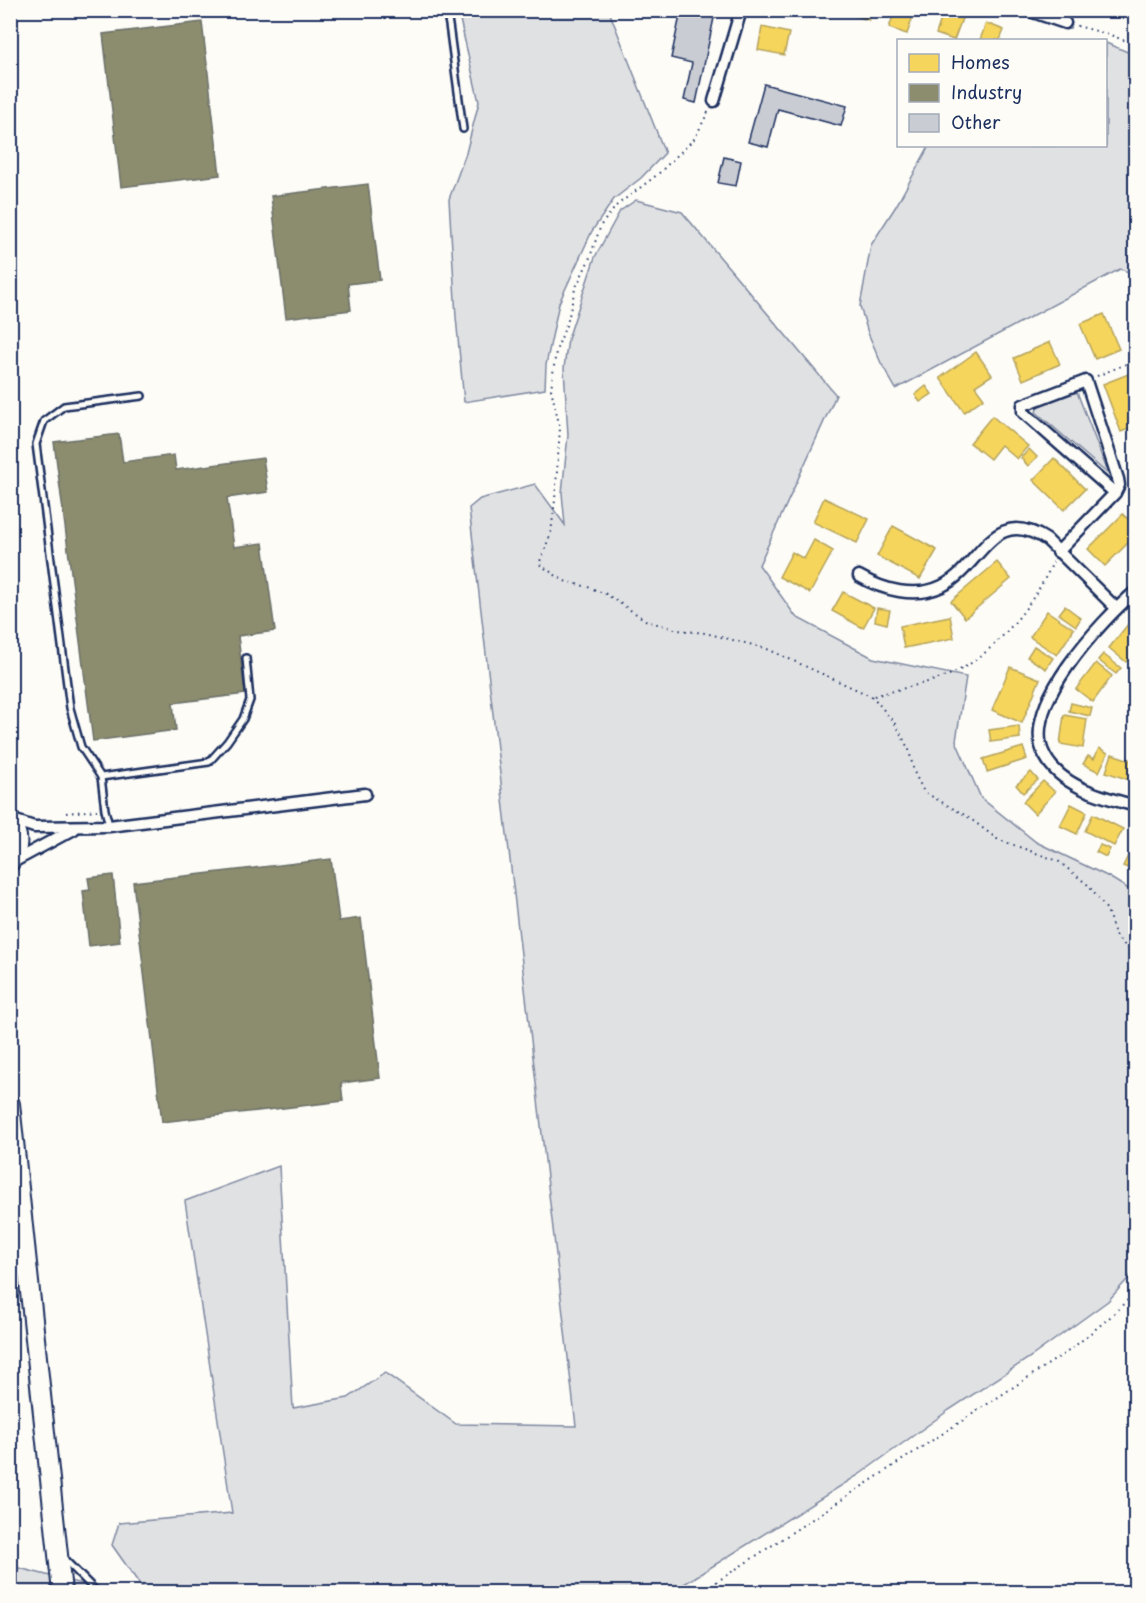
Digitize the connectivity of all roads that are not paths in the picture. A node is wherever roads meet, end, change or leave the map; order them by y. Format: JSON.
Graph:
{"nodes":[{"id":1,"x":446,"y":10,"type":"edge"},
{"id":2,"x":741,"y":10,"type":"edge"},
{"id":3,"x":1027,"y":10,"type":"edge"},
{"id":4,"x":1065,"y":23,"type":"road end"},
{"id":5,"x":714,"y":101,"type":"road end"},
{"id":6,"x":463,"y":129,"type":"dead end"},
{"id":7,"x":142,"y":396,"type":"dead end"},
{"id":8,"x":1115,"y":493,"type":"junction"},
{"id":9,"x":1058,"y":552,"type":"junction"},
{"id":10,"x":859,"y":576,"type":"dead end"},
{"id":11,"x":1136,"y":591,"type":"edge"},
{"id":12,"x":1116,"y":608,"type":"junction"},
{"id":13,"x":246,"y":658,"type":"dead end"},
{"id":14,"x":101,"y":777,"type":"junction"},
{"id":15,"x":365,"y":794,"type":"dead end"},
{"id":16,"x":1136,"y":806,"type":"edge"},
{"id":17,"x":14,"y":816,"type":"edge"},
{"id":18,"x":109,"y":826,"type":"junction"},
{"id":19,"x":77,"y":827,"type":"junction"},
{"id":20,"x":10,"y":863,"type":"edge"},
{"id":21,"x":10,"y":1104,"type":"edge"},
{"id":22,"x":58,"y":1553,"type":"junction"},
{"id":23,"x":62,"y":1593,"type":"edge"},
{"id":24,"x":97,"y":1593,"type":"edge"}],
"edges":[{"from":1,"to":6,"type":"lane"},
{"from":2,"to":5,"type":"street"},
{"from":3,"to":4,"type":"street"},
{"from":7,"to":14,"type":"lane"},
{"from":8,"to":8,"type":"street"},
{"from":8,"to":9,"type":"street"},
{"from":9,"to":10,"type":"street"},
{"from":9,"to":12,"type":"street"},
{"from":11,"to":12,"type":"street"},
{"from":12,"to":16,"type":"street"},
{"from":13,"to":14,"type":"lane"},
{"from":14,"to":18,"type":"lane"},
{"from":15,"to":18,"type":"street"},
{"from":17,"to":19,"type":"street"},
{"from":17,"to":20,"type":"main road"},
{"from":18,"to":19,"type":"street"},
{"from":19,"to":20,"type":"street"},
{"from":21,"to":22,"type":"main road"},
{"from":22,"to":23,"type":"main road"},
{"from":22,"to":24,"type":"lane"}]}
